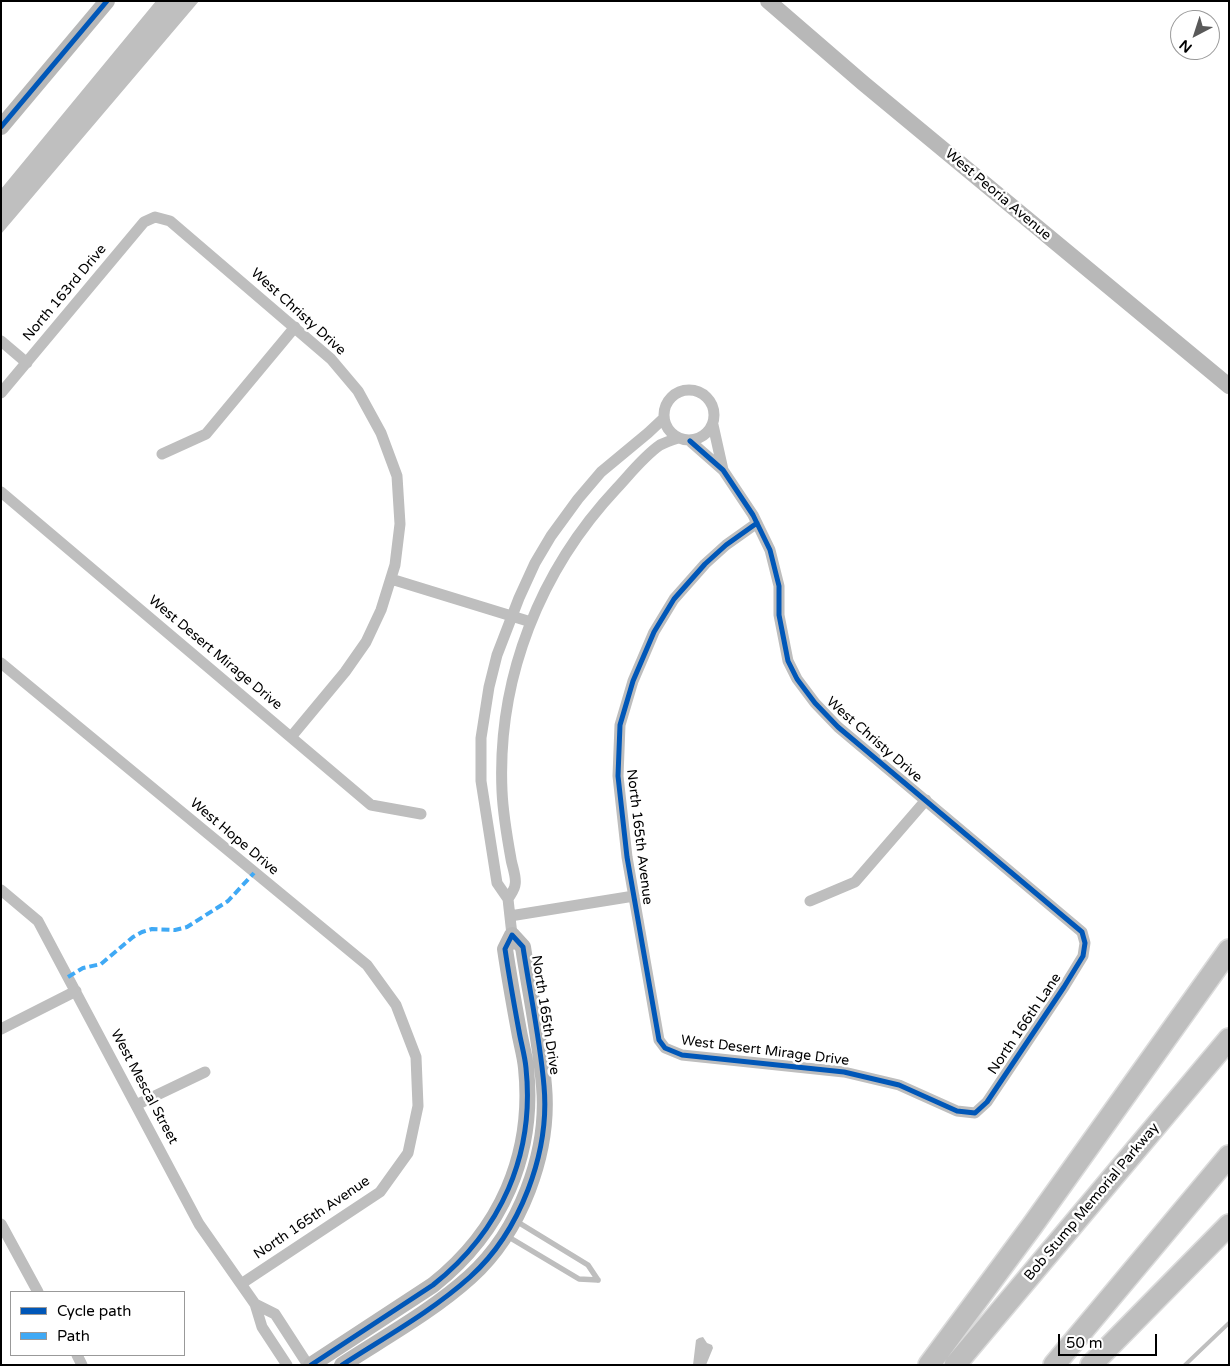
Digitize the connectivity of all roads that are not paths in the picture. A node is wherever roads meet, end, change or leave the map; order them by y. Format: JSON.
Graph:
{"nodes":[{"id":1,"x":107,"y":1,"type":"edge"},
{"id":2,"x":768,"y":1,"type":"edge"},
{"id":3,"x":1,"y":127,"type":"edge"},
{"id":4,"x":155,"y":217,"type":"joint"},
{"id":5,"x":295,"y":328,"type":"junction"},
{"id":6,"x":1,"y":341,"type":"edge"},
{"id":7,"x":27,"y":363,"type":"junction"},
{"id":8,"x":1229,"y":386,"type":"edge"},
{"id":9,"x":1,"y":394,"type":"edge"},
{"id":10,"x":664,"y":418,"type":"junction"},
{"id":11,"x":713,"y":425,"type":"junction"},
{"id":12,"x":678,"y":438,"type":"junction"},
{"id":13,"x":690,"y":440,"type":"junction"},
{"id":14,"x":162,"y":454,"type":"dead end"},
{"id":15,"x":723,"y":470,"type":"junction"},
{"id":16,"x":1,"y":492,"type":"edge"},
{"id":17,"x":757,"y":523,"type":"junction"},
{"id":18,"x":391,"y":579,"type":"junction"},
{"id":19,"x":512,"y":616,"type":"junction"},
{"id":20,"x":531,"y":622,"type":"junction"},
{"id":21,"x":1,"y":664,"type":"edge"},
{"id":22,"x":291,"y":737,"type":"junction"},
{"id":23,"x":926,"y":800,"type":"junction"},
{"id":24,"x":421,"y":814,"type":"dead end"},
{"id":25,"x":1,"y":890,"type":"edge"},
{"id":26,"x":634,"y":896,"type":"junction"},
{"id":27,"x":508,"y":898,"type":"junction"},
{"id":28,"x":810,"y":901,"type":"dead end"},
{"id":29,"x":510,"y":916,"type":"junction"},
{"id":30,"x":512,"y":935,"type":"junction"},
{"id":31,"x":1085,"y":943,"type":"joint"},
{"id":32,"x":1229,"y":950,"type":"edge"},
{"id":33,"x":76,"y":991,"type":"junction"},
{"id":34,"x":1,"y":1029,"type":"edge"},
{"id":35,"x":1229,"y":1039,"type":"edge"},
{"id":36,"x":665,"y":1048,"type":"joint"},
{"id":37,"x":416,"y":1057,"type":"joint"},
{"id":38,"x":204,"y":1072,"type":"dead end"},
{"id":39,"x":136,"y":1105,"type":"junction"},
{"id":40,"x":975,"y":1113,"type":"joint"},
{"id":41,"x":1229,"y":1156,"type":"edge"},
{"id":42,"x":514,"y":1219,"type":"junction"},
{"id":43,"x":1,"y":1224,"type":"edge"},
{"id":44,"x":1229,"y":1225,"type":"edge"},
{"id":45,"x":505,"y":1234,"type":"junction"},
{"id":46,"x":241,"y":1284,"type":"junction"},
{"id":47,"x":37,"y":1291,"type":"edge"},
{"id":48,"x":255,"y":1304,"type":"junction"},
{"id":49,"x":287,"y":1365,"type":"edge"},
{"id":50,"x":310,"y":1365,"type":"edge"},
{"id":51,"x":342,"y":1365,"type":"edge"},
{"id":52,"x":929,"y":1365,"type":"edge"},
{"id":53,"x":955,"y":1365,"type":"edge"},
{"id":54,"x":1054,"y":1365,"type":"edge"},
{"id":55,"x":1091,"y":1365,"type":"edge"}],
"edges":[{"from":1,"to":3,"type":"street"},
{"from":2,"to":8,"type":"street","name":"West Peoria Avenue"},
{"from":4,"to":5,"type":"street","name":"West Christy Drive"},
{"from":4,"to":7,"type":"street","name":"North 163rd Drive"},
{"from":5,"to":14,"type":"street"},
{"from":5,"to":18,"type":"street","name":"West Christy Drive"},
{"from":6,"to":7,"type":"street"},
{"from":7,"to":9,"type":"street","name":"North 163rd Drive"},
{"from":10,"to":11,"type":"street"},
{"from":10,"to":12,"type":"street"},
{"from":10,"to":19,"type":"street"},
{"from":11,"to":13,"type":"street"},
{"from":11,"to":15,"type":"street"},
{"from":12,"to":13,"type":"street"},
{"from":12,"to":20,"type":"street"},
{"from":13,"to":15,"type":"street"},
{"from":15,"to":17,"type":"street","name":"West Christy Drive"},
{"from":16,"to":22,"type":"street","name":"West Desert Mirage Drive"},
{"from":17,"to":23,"type":"street","name":"West Christy Drive"},
{"from":17,"to":26,"type":"street","name":"North 165th Avenue"},
{"from":18,"to":19,"type":"street"},
{"from":18,"to":22,"type":"street","name":"West Christy Drive"},
{"from":19,"to":20,"type":"street"},
{"from":19,"to":27,"type":"street"},
{"from":20,"to":27,"type":"street"},
{"from":21,"to":37,"type":"street","name":"West Hope Drive"},
{"from":22,"to":24,"type":"street","name":"West Desert Mirage Drive"},
{"from":23,"to":28,"type":"street"},
{"from":23,"to":31,"type":"street","name":"West Christy Drive"},
{"from":25,"to":33,"type":"street","name":"West Mescal Street"},
{"from":26,"to":29,"type":"street"},
{"from":26,"to":36,"type":"street","name":"North 165th Avenue"},
{"from":27,"to":29,"type":"street","name":"North 165th Drive"},
{"from":29,"to":30,"type":"street","name":"North 165th Drive"},
{"from":30,"to":42,"type":"street","name":"North 165th Drive"},
{"from":30,"to":50,"type":"street","name":"North 165th Drive"},
{"from":31,"to":40,"type":"street","name":"North 166th Lane"},
{"from":32,"to":52,"type":"highway"},
{"from":33,"to":34,"type":"street"},
{"from":33,"to":39,"type":"street","name":"West Mescal Street"},
{"from":35,"to":53,"type":"highway","name":"Bob Stump Memorial Parkway"},
{"from":36,"to":40,"type":"street","name":"West Desert Mirage Drive"},
{"from":37,"to":46,"type":"street","name":"North 165th Avenue"},
{"from":38,"to":39,"type":"street"},
{"from":39,"to":46,"type":"street","name":"West Mescal Street"},
{"from":41,"to":54,"type":"highway"},
{"from":42,"to":45,"type":"street","name":"North 165th Drive"},
{"from":42,"to":45,"type":"lane"},
{"from":43,"to":47,"type":"street"},
{"from":44,"to":55,"type":"highway"},
{"from":45,"to":51,"type":"street","name":"North 165th Drive"},
{"from":46,"to":48,"type":"street","name":"West Mescal Street"},
{"from":48,"to":49,"type":"street","name":"West Mescal Street"},
{"from":48,"to":50,"type":"street","name":"West Mescal Street"}]}
